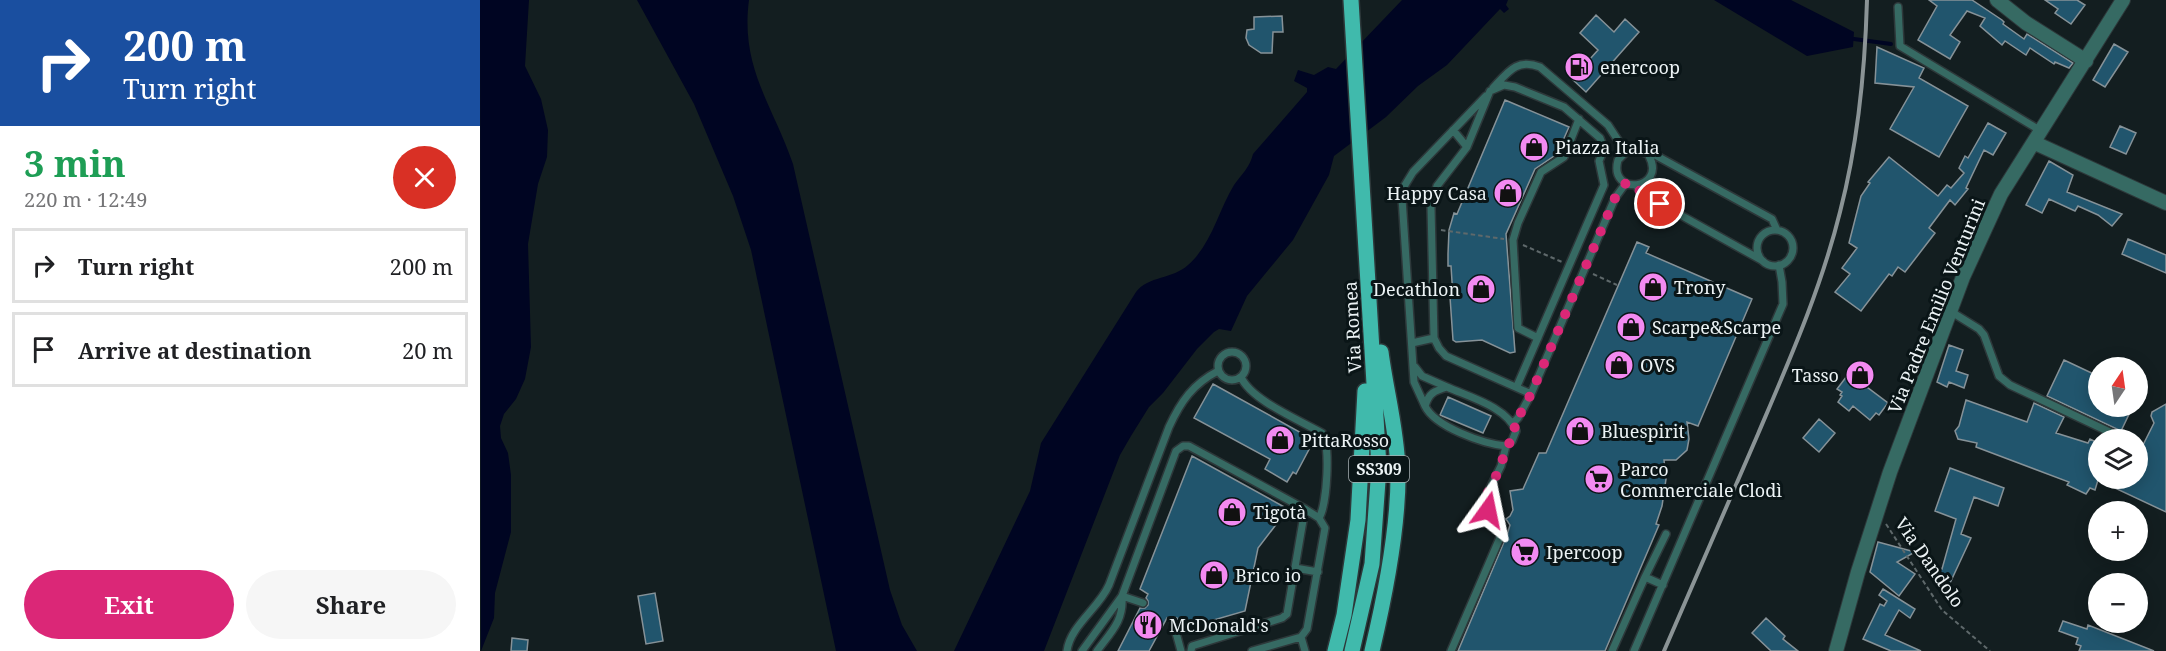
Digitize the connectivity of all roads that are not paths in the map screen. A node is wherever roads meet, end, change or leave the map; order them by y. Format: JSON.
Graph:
{"nodes":[{"id":1,"x":1351,"y":0,"type":"edge"},
{"id":2,"x":1997,"y":0,"type":"edge"},
{"id":3,"x":2123,"y":0,"type":"edge"},
{"id":4,"x":1898,"y":7,"type":"dead end"},
{"id":5,"x":2086,"y":61,"type":"junction"},
{"id":6,"x":1490,"y":92,"type":"junction"},
{"id":7,"x":1579,"y":119,"type":"junction"},
{"id":8,"x":1453,"y":130,"type":"junction"},
{"id":9,"x":2038,"y":137,"type":"junction"},
{"id":10,"x":1467,"y":147,"type":"junction"},
{"id":11,"x":1625,"y":152,"type":"junction"},
{"id":12,"x":1649,"y":156,"type":"junction"},
{"id":13,"x":1626,"y":183,"type":"junction"},
{"id":14,"x":1636,"y":185,"type":"junction"},
{"id":15,"x":2166,"y":203,"type":"edge"},
{"id":16,"x":1777,"y":230,"type":"junction"},
{"id":17,"x":1763,"y":261,"type":"junction"},
{"id":18,"x":1779,"y":266,"type":"junction"},
{"id":19,"x":1370,"y":284,"type":"junction"},
{"id":20,"x":1950,"y":311,"type":"junction"},
{"id":21,"x":1434,"y":338,"type":"junction"},
{"id":22,"x":1538,"y":338,"type":"junction"},
{"id":23,"x":1412,"y":343,"type":"junction"},
{"id":24,"x":1413,"y":362,"type":"junction"},
{"id":25,"x":1218,"y":371,"type":"junction"},
{"id":26,"x":1241,"y":377,"type":"junction"},
{"id":27,"x":1517,"y":386,"type":"junction"},
{"id":28,"x":1447,"y":387,"type":"junction"},
{"id":29,"x":1531,"y":394,"type":"junction"},
{"id":30,"x":1425,"y":406,"type":"junction"},
{"id":31,"x":1513,"y":423,"type":"junction"},
{"id":32,"x":2103,"y":429,"type":"edge"},
{"id":33,"x":1506,"y":446,"type":"junction"},
{"id":34,"x":1305,"y":509,"type":"junction"},
{"id":35,"x":1319,"y":518,"type":"junction"},
{"id":36,"x":1666,"y":534,"type":"dead end"},
{"id":37,"x":1295,"y":568,"type":"junction"},
{"id":38,"x":1318,"y":572,"type":"junction"},
{"id":39,"x":1645,"y":576,"type":"junction"},
{"id":40,"x":1663,"y":585,"type":"junction"},
{"id":41,"x":1122,"y":596,"type":"junction"},
{"id":42,"x":1143,"y":603,"type":"dead end"},
{"id":43,"x":1173,"y":622,"type":"dead end"},
{"id":44,"x":1301,"y":636,"type":"junction"},
{"id":45,"x":1066,"y":651,"type":"edge"},
{"id":46,"x":1082,"y":651,"type":"edge"},
{"id":47,"x":1097,"y":651,"type":"edge"},
{"id":48,"x":1181,"y":651,"type":"edge"},
{"id":49,"x":1191,"y":651,"type":"edge"},
{"id":50,"x":1252,"y":651,"type":"edge"},
{"id":51,"x":1305,"y":651,"type":"edge"},
{"id":52,"x":1335,"y":651,"type":"edge"},
{"id":53,"x":1352,"y":651,"type":"edge"},
{"id":54,"x":1372,"y":651,"type":"edge"},
{"id":55,"x":1451,"y":651,"type":"edge"},
{"id":56,"x":1612,"y":651,"type":"edge"},
{"id":57,"x":1634,"y":651,"type":"edge"},
{"id":58,"x":1836,"y":651,"type":"edge"}],
"edges":[{"from":1,"to":19,"type":"main road","name":"Via Romea","number":"SS309"},
{"from":2,"to":5,"type":"street"},
{"from":3,"to":5,"type":"street","name":"Via Padre Emilio Venturini"},
{"from":4,"to":9,"type":"lane"},
{"from":5,"to":9,"type":"street","name":"Via Padre Emilio Venturini"},
{"from":6,"to":7,"type":"lane"},
{"from":6,"to":8,"type":"lane"},
{"from":6,"to":10,"type":"lane"},
{"from":6,"to":11,"type":"lane"},
{"from":7,"to":22,"type":"lane"},
{"from":7,"to":22,"type":"lane"},
{"from":8,"to":10,"type":"lane"},
{"from":8,"to":23,"type":"lane"},
{"from":9,"to":15,"type":"street"},
{"from":9,"to":20,"type":"street","name":"Via Padre Emilio Venturini"},
{"from":10,"to":21,"type":"lane"},
{"from":11,"to":12,"type":"lane"},
{"from":11,"to":13,"type":"lane"},
{"from":12,"to":14,"type":"lane"},
{"from":12,"to":16,"type":"lane"},
{"from":13,"to":14,"type":"lane"},
{"from":13,"to":29,"type":"lane"},
{"from":14,"to":17,"type":"lane"},
{"from":16,"to":17,"type":"lane"},
{"from":16,"to":18,"type":"lane"},
{"from":17,"to":18,"type":"lane"},
{"from":18,"to":40,"type":"lane"},
{"from":19,"to":52,"type":"main road"},
{"from":19,"to":53,"type":"main road","name":"Via Romea","number":"SS309"},
{"from":19,"to":54,"type":"main road"},
{"from":20,"to":32,"type":"lane"},
{"from":20,"to":58,"type":"street","name":"Via Padre Emilio Venturini"},
{"from":21,"to":23,"type":"lane"},
{"from":21,"to":27,"type":"lane"},
{"from":22,"to":27,"type":"lane"},
{"from":23,"to":24,"type":"lane"},
{"from":24,"to":28,"type":"lane"},
{"from":24,"to":30,"type":"lane"},
{"from":25,"to":26,"type":"lane"},
{"from":25,"to":26,"type":"lane"},
{"from":25,"to":45,"type":"lane"},
{"from":26,"to":35,"type":"lane"},
{"from":27,"to":29,"type":"lane"},
{"from":28,"to":30,"type":"lane"},
{"from":28,"to":31,"type":"lane"},
{"from":29,"to":31,"type":"lane"},
{"from":30,"to":33,"type":"lane"},
{"from":31,"to":33,"type":"lane"},
{"from":33,"to":55,"type":"lane"},
{"from":34,"to":35,"type":"lane"},
{"from":34,"to":37,"type":"lane"},
{"from":34,"to":41,"type":"lane"},
{"from":35,"to":38,"type":"lane"},
{"from":36,"to":39,"type":"lane"},
{"from":37,"to":38,"type":"lane"},
{"from":37,"to":49,"type":"lane"},
{"from":38,"to":44,"type":"lane"},
{"from":39,"to":40,"type":"lane"},
{"from":39,"to":56,"type":"lane"},
{"from":40,"to":57,"type":"lane"},
{"from":41,"to":42,"type":"lane"},
{"from":41,"to":46,"type":"lane"},
{"from":41,"to":47,"type":"lane"},
{"from":43,"to":48,"type":"lane"},
{"from":44,"to":50,"type":"lane"},
{"from":44,"to":51,"type":"lane"}]}
